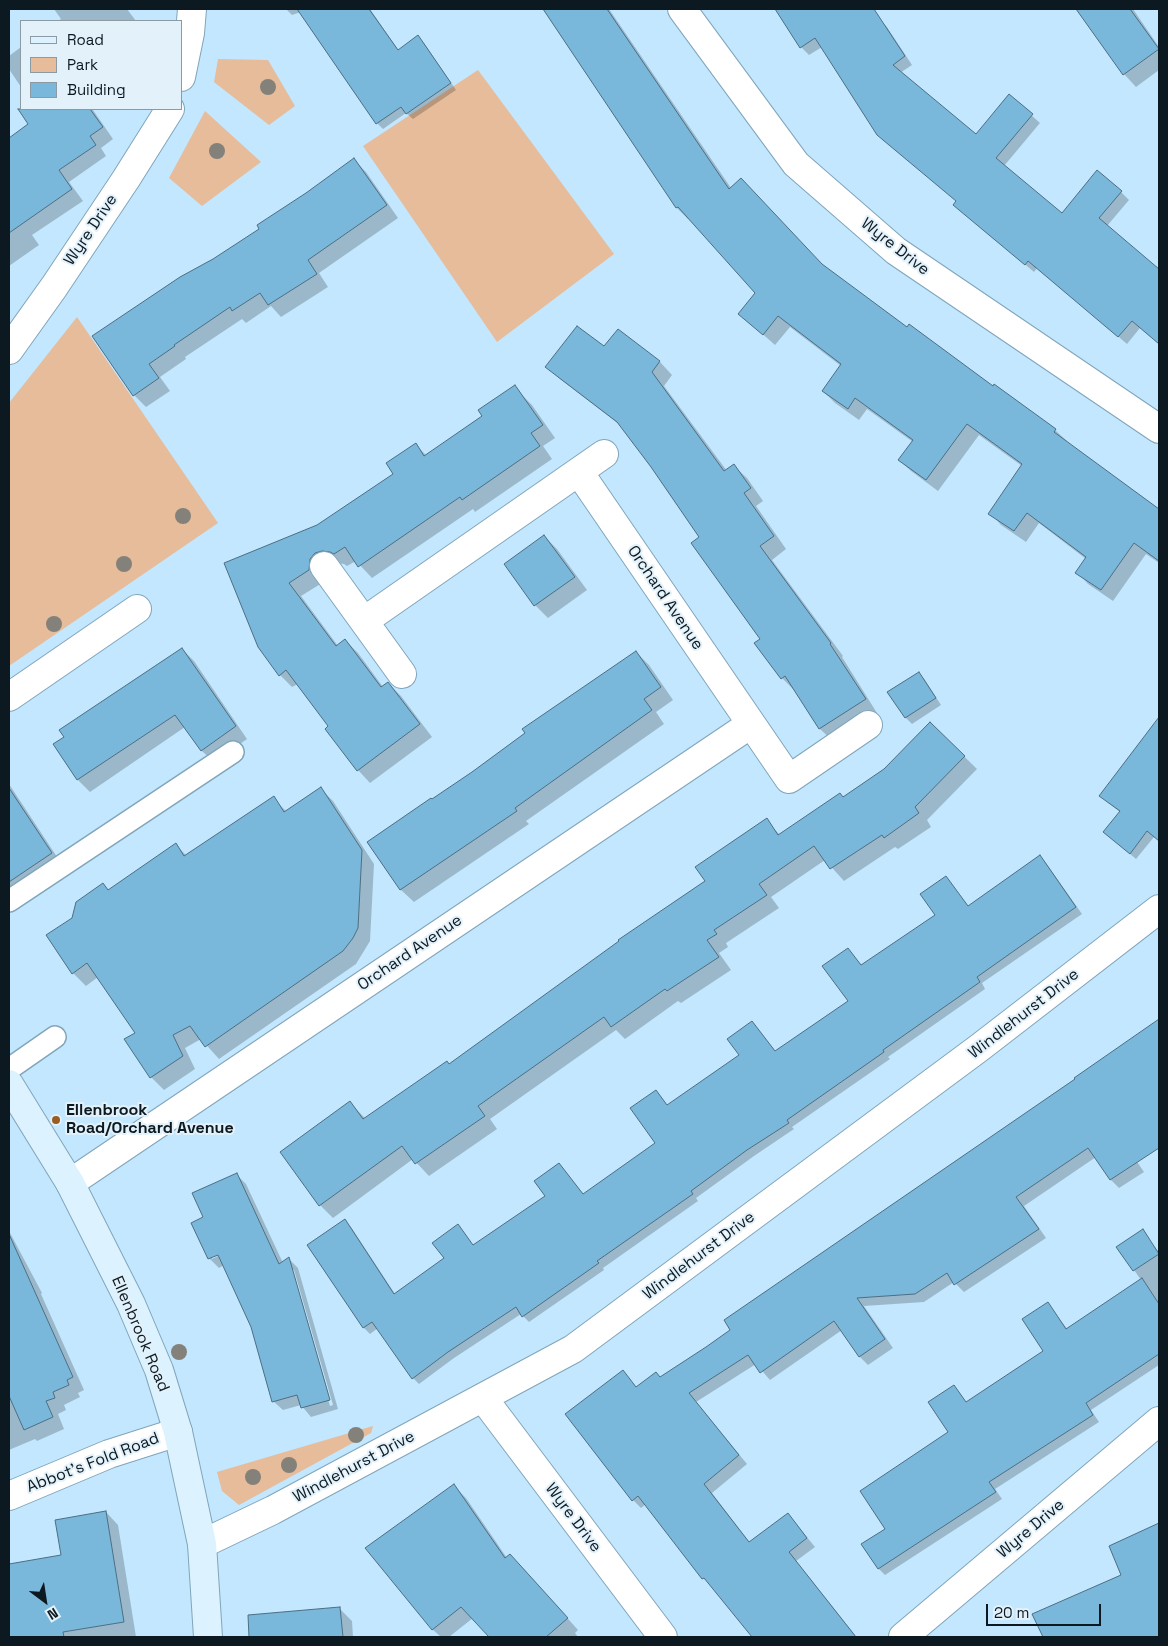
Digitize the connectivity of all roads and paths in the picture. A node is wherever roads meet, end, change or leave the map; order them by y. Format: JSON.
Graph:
{"nodes":[{"id":1,"x":192,"y":9,"type":"edge"},
{"id":2,"x":682,"y":9,"type":"edge"},
{"id":3,"x":182,"y":72,"type":"edge"},
{"id":4,"x":169,"y":110,"type":"edge"},
{"id":5,"x":9,"y":350,"type":"edge"},
{"id":6,"x":1159,"y":429,"type":"edge"},
{"id":7,"x":604,"y":454,"type":"dead end"},
{"id":8,"x":579,"y":472,"type":"junction"},
{"id":9,"x":324,"y":566,"type":"dead end"},
{"id":10,"x":137,"y":609,"type":"dead end"},
{"id":11,"x":364,"y":621,"type":"junction"},
{"id":12,"x":402,"y":674,"type":"dead end"},
{"id":13,"x":9,"y":697,"type":"edge"},
{"id":14,"x":751,"y":724,"type":"junction"},
{"id":15,"x":868,"y":725,"type":"dead end"},
{"id":16,"x":232,"y":752,"type":"dead end"},
{"id":17,"x":9,"y":901,"type":"edge"},
{"id":18,"x":1159,"y":909,"type":"edge"},
{"id":19,"x":55,"y":1037,"type":"dead end"},
{"id":20,"x":9,"y":1069,"type":"edge"},
{"id":21,"x":9,"y":1084,"type":"edge"},
{"id":22,"x":70,"y":1183,"type":"junction"},
{"id":23,"x":483,"y":1398,"type":"junction"},
{"id":24,"x":1159,"y":1421,"type":"edge"},
{"id":25,"x":178,"y":1432,"type":"junction"},
{"id":26,"x":9,"y":1496,"type":"edge"},
{"id":27,"x":202,"y":1544,"type":"junction"},
{"id":28,"x":208,"y":1637,"type":"edge"},
{"id":29,"x":663,"y":1637,"type":"edge"},
{"id":30,"x":903,"y":1637,"type":"edge"}],
"edges":[{"from":1,"to":3,"type":"street"},
{"from":2,"to":6,"type":"street","name":"Wyre Drive"},
{"from":4,"to":5,"type":"street","name":"Wyre Drive"},
{"from":7,"to":8,"type":"street"},
{"from":8,"to":11,"type":"street"},
{"from":8,"to":14,"type":"street","name":"Orchard Avenue"},
{"from":9,"to":11,"type":"street"},
{"from":10,"to":13,"type":"street"},
{"from":11,"to":12,"type":"street"},
{"from":14,"to":15,"type":"street","name":"Orchard Avenue"},
{"from":14,"to":22,"type":"street","name":"Orchard Avenue"},
{"from":16,"to":17,"type":"lane"},
{"from":18,"to":23,"type":"street","name":"Windlehurst Drive"},
{"from":19,"to":20,"type":"lane"},
{"from":21,"to":22,"type":"street","name":"Ellenbrook Road"},
{"from":22,"to":25,"type":"street","name":"Ellenbrook Road"},
{"from":23,"to":27,"type":"street","name":"Windlehurst Drive"},
{"from":23,"to":29,"type":"street","name":"Wyre Drive"},
{"from":24,"to":30,"type":"street","name":"Wyre Drive"},
{"from":25,"to":26,"type":"street","name":"Abbot's Fold Road"},
{"from":25,"to":27,"type":"street","name":"Ellenbrook Road"},
{"from":27,"to":28,"type":"street","name":"Ellenbrook Road"}]}
